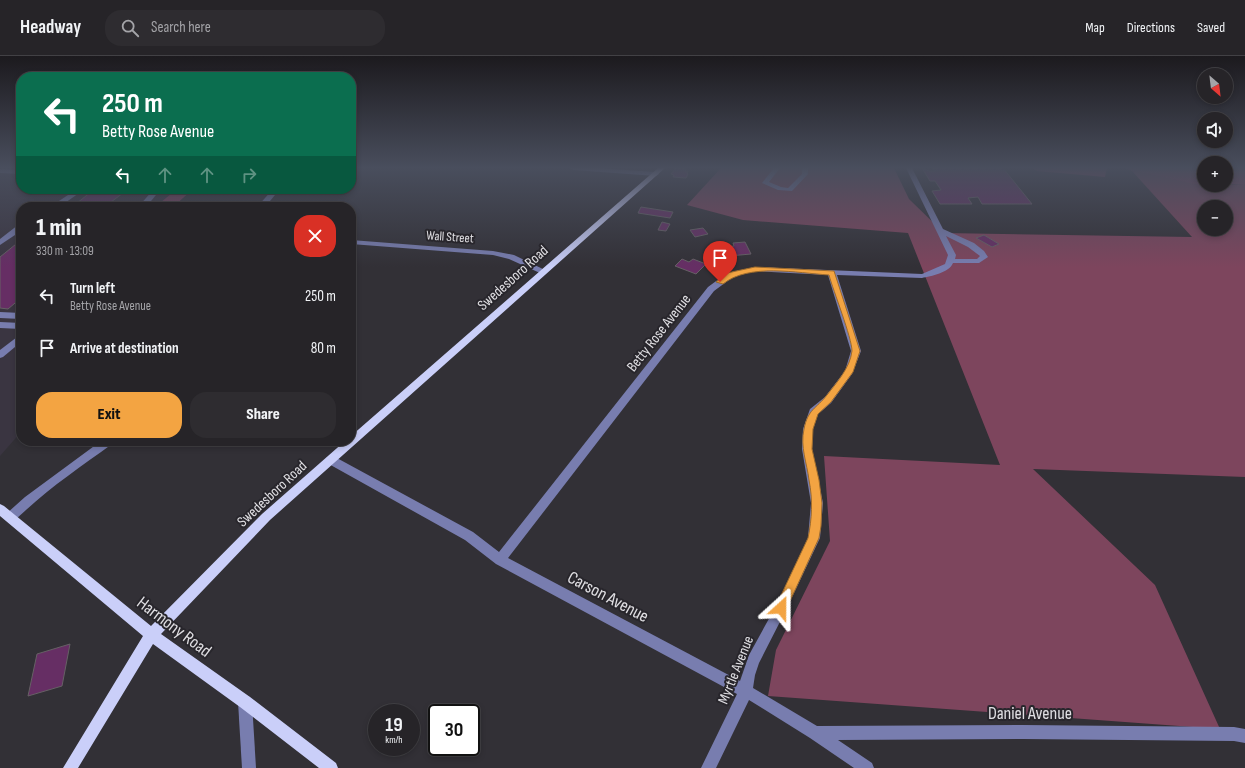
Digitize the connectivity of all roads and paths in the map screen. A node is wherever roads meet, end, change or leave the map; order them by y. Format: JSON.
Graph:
{"nodes":[{"id":1,"x":624,"y":201,"type":"edge"},
{"id":2,"x":925,"y":201,"type":"edge"},
{"id":3,"x":939,"y":230,"type":"junction"},
{"id":4,"x":16,"y":231,"type":"edge"},
{"id":5,"x":356,"y":242,"type":"edge"},
{"id":6,"x":0,"y":243,"type":"edge"},
{"id":7,"x":951,"y":261,"type":"junction"},
{"id":8,"x":543,"y":271,"type":"junction"},
{"id":9,"x":832,"y":273,"type":"junction"},
{"id":10,"x":0,"y":315,"type":"edge"},
{"id":11,"x":16,"y":316,"type":"edge"},
{"id":12,"x":0,"y":325,"type":"edge"},
{"id":13,"x":16,"y":326,"type":"edge"},
{"id":14,"x":16,"y":341,"type":"edge"},
{"id":15,"x":0,"y":355,"type":"edge"},
{"id":16,"x":356,"y":438,"type":"edge"},
{"id":17,"x":101,"y":446,"type":"edge"},
{"id":18,"x":347,"y":446,"type":"edge"},
{"id":19,"x":331,"y":460,"type":"junction"},
{"id":20,"x":5,"y":513,"type":"edge"},
{"id":21,"x":500,"y":560,"type":"junction"},
{"id":22,"x":151,"y":635,"type":"junction"},
{"id":23,"x":746,"y":691,"type":"junction"},
{"id":24,"x":245,"y":702,"type":"junction"},
{"id":25,"x":815,"y":733,"type":"junction"},
{"id":26,"x":1245,"y":736,"type":"edge"},
{"id":27,"x":70,"y":768,"type":"edge"},
{"id":28,"x":249,"y":768,"type":"edge"},
{"id":29,"x":331,"y":768,"type":"edge"},
{"id":30,"x":708,"y":768,"type":"edge"},
{"id":31,"x":867,"y":768,"type":"edge"}],
"edges":[{"from":1,"to":8,"type":"main road","name":"Swedesboro Road"},
{"from":2,"to":3,"type":"street"},
{"from":3,"to":7,"type":"street"},
{"from":3,"to":7,"type":"street"},
{"from":4,"to":6,"type":"street"},
{"from":5,"to":8,"type":"street","name":"Wall Street"},
{"from":7,"to":9,"type":"street","name":"Betty Rose Avenue"},
{"from":8,"to":16,"type":"main road","name":"Swedesboro Road"},
{"from":9,"to":21,"type":"street","name":"Betty Rose Avenue"},
{"from":9,"to":23,"type":"street","name":"Myrtle Avenue"},
{"from":10,"to":11,"type":"street"},
{"from":12,"to":13,"type":"street"},
{"from":14,"to":15,"type":"street"},
{"from":17,"to":20,"type":"street"},
{"from":18,"to":19,"type":"main road","name":"Swedesboro Road"},
{"from":19,"to":21,"type":"street","name":"Carson Avenue"},
{"from":19,"to":22,"type":"main road","name":"Swedesboro Road"},
{"from":20,"to":22,"type":"main road","name":"Harmony Road"},
{"from":21,"to":23,"type":"street","name":"Carson Avenue"},
{"from":22,"to":24,"type":"main road","name":"Harmony Road"},
{"from":22,"to":27,"type":"main road","name":"Swedesboro Road"},
{"from":23,"to":25,"type":"street","name":"Carson Avenue"},
{"from":23,"to":30,"type":"street","name":"Myrtle Avenue"},
{"from":24,"to":28,"type":"street"},
{"from":24,"to":29,"type":"main road","name":"Harmony Road"},
{"from":25,"to":26,"type":"street","name":"Daniel Avenue"},
{"from":25,"to":31,"type":"street","name":"Carson Avenue"}]}
